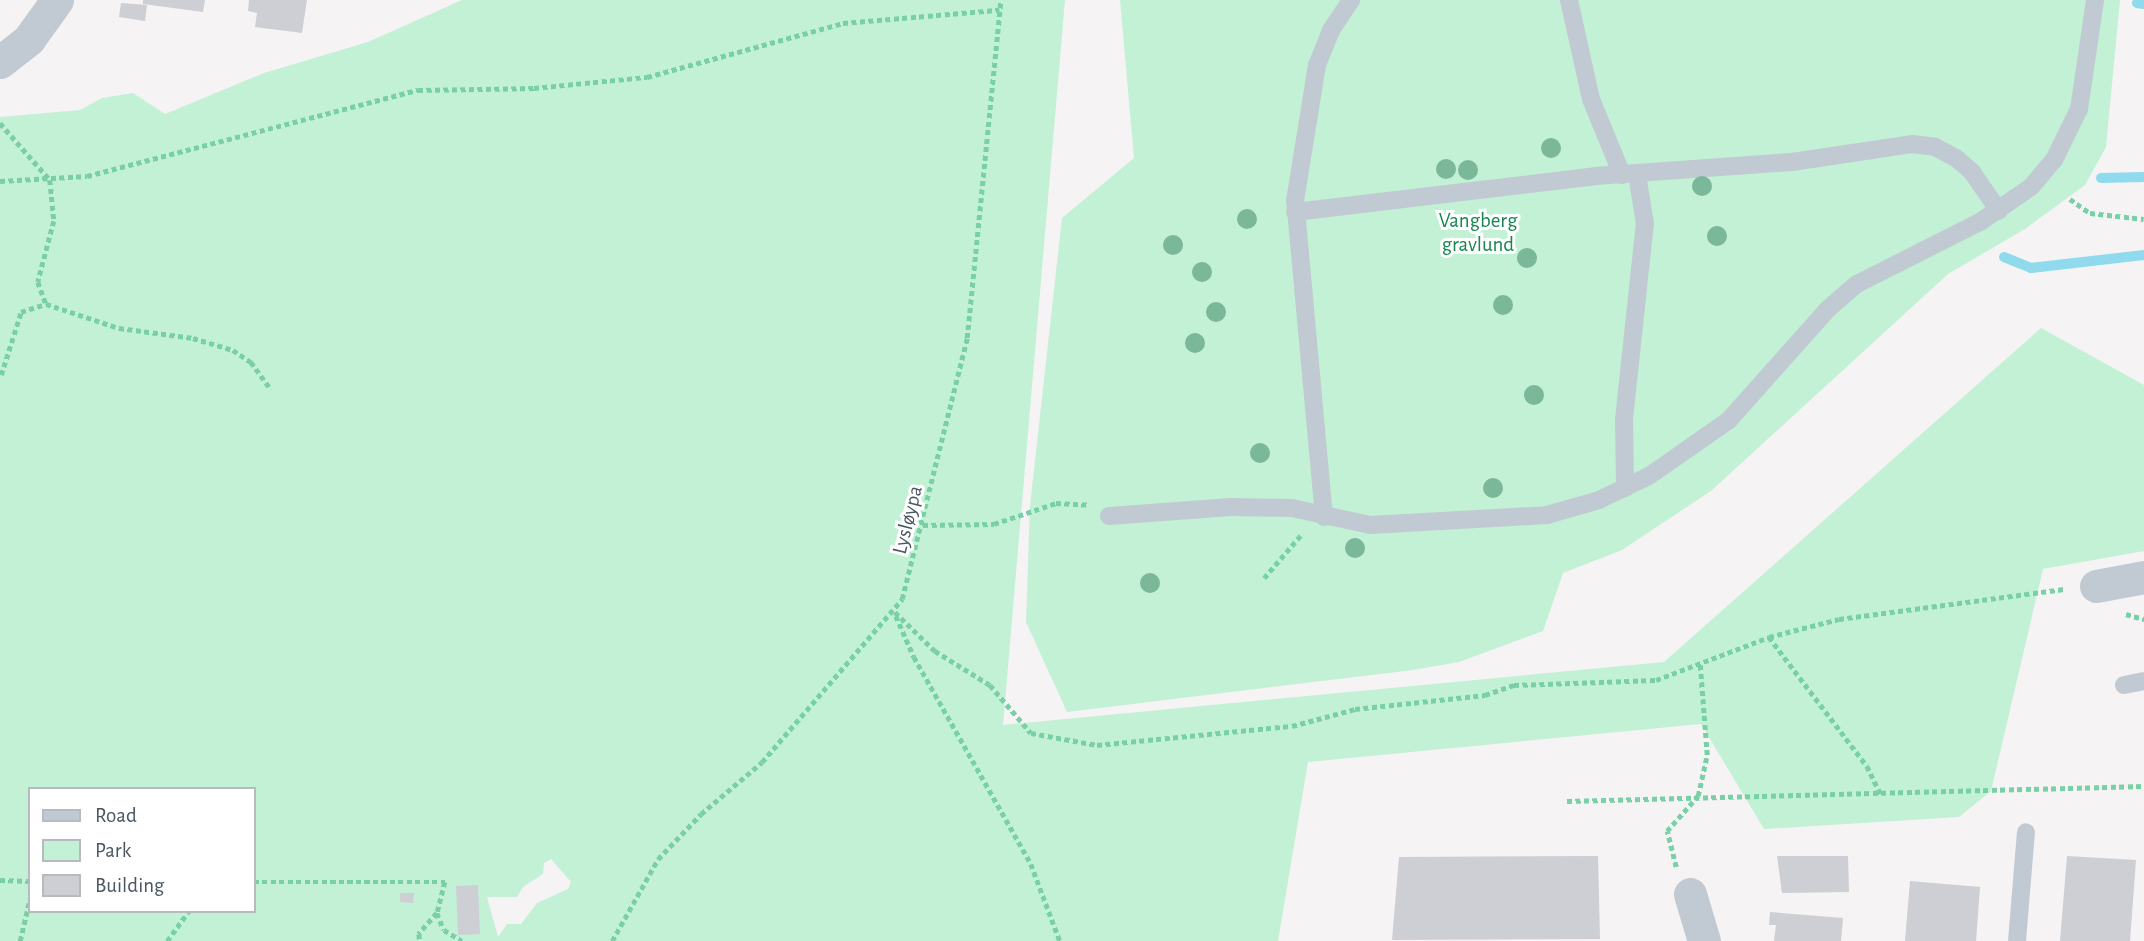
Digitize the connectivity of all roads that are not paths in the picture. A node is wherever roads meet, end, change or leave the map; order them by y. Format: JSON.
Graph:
{"nodes":[{"id":1,"x":57,"y":0,"type":"edge"},
{"id":2,"x":1351,"y":0,"type":"edge"},
{"id":3,"x":1569,"y":0,"type":"edge"},
{"id":4,"x":2095,"y":0,"type":"edge"},
{"id":5,"x":0,"y":62,"type":"edge"},
{"id":6,"x":1630,"y":174,"type":"junction"},
{"id":7,"x":1999,"y":211,"type":"junction"},
{"id":8,"x":1295,"y":212,"type":"junction"},
{"id":9,"x":1625,"y":488,"type":"junction"},
{"id":10,"x":1109,"y":516,"type":"road end"},
{"id":11,"x":1324,"y":517,"type":"junction"},
{"id":12,"x":2144,"y":577,"type":"edge"},
{"id":13,"x":2096,"y":586,"type":"road end"},
{"id":14,"x":2144,"y":681,"type":"edge"},
{"id":15,"x":2124,"y":685,"type":"dead end"},
{"id":16,"x":2026,"y":832,"type":"dead end"},
{"id":17,"x":1690,"y":894,"type":"road end"},
{"id":18,"x":1704,"y":941,"type":"edge"},
{"id":19,"x":2017,"y":941,"type":"edge"}],
"edges":[{"from":1,"to":5,"type":"street"},
{"from":2,"to":8,"type":"lane"},
{"from":3,"to":6,"type":"lane"},
{"from":4,"to":7,"type":"lane"},
{"from":6,"to":7,"type":"lane"},
{"from":6,"to":8,"type":"lane"},
{"from":6,"to":9,"type":"lane"},
{"from":7,"to":9,"type":"lane"},
{"from":8,"to":11,"type":"lane"},
{"from":9,"to":11,"type":"lane"},
{"from":10,"to":11,"type":"lane"},
{"from":12,"to":13,"type":"street"},
{"from":14,"to":15,"type":"lane"},
{"from":16,"to":19,"type":"lane"},
{"from":17,"to":18,"type":"street"}]}
